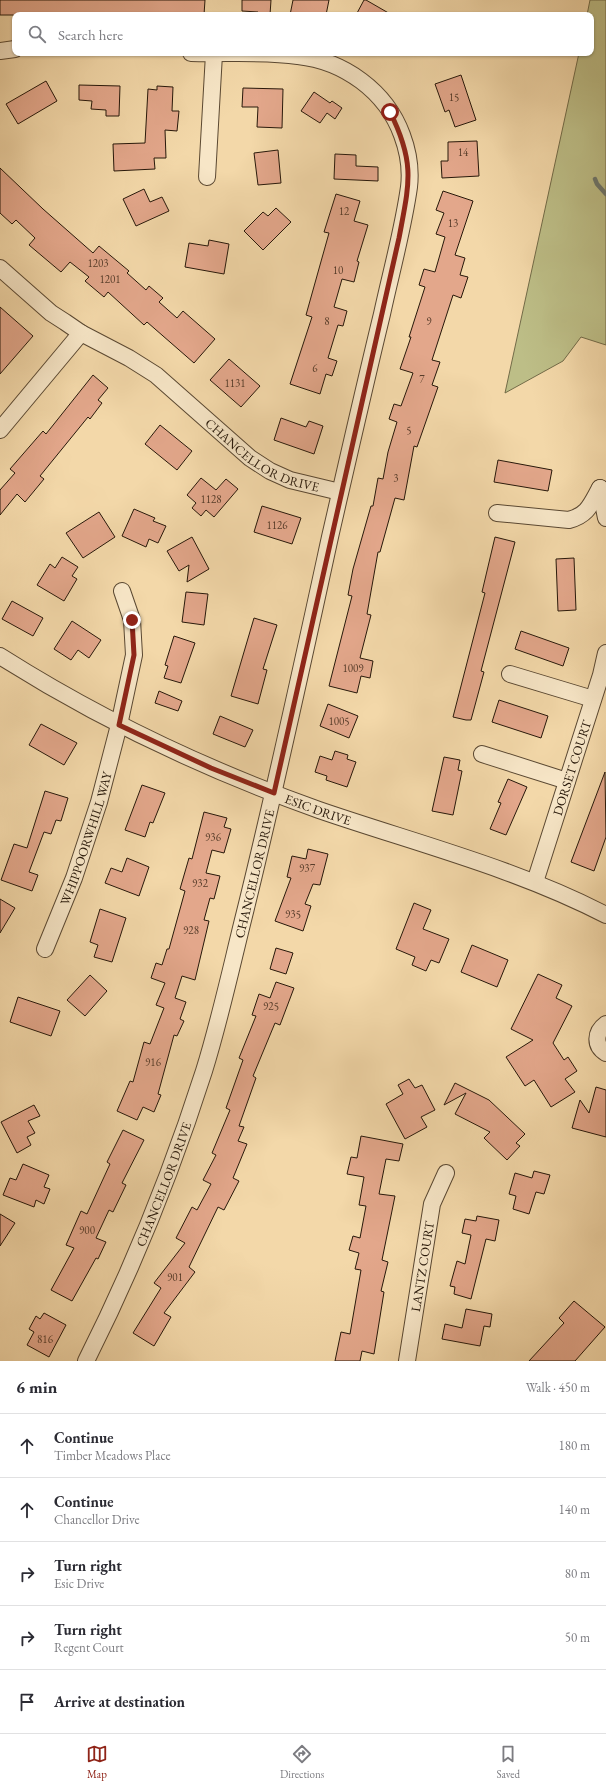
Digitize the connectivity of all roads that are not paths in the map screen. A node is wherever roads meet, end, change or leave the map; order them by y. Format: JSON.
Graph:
{"nodes":[{"id":1,"x":12,"y":49,"type":"edge"},
{"id":2,"x":0,"y":51,"type":"edge"},
{"id":3,"x":214,"y":56,"type":"edge"},
{"id":4,"x":301,"y":56,"type":"edge"},
{"id":5,"x":207,"y":177,"type":"dead end"},
{"id":6,"x":0,"y":268,"type":"edge"},
{"id":7,"x":81,"y":333,"type":"junction"},
{"id":8,"x":0,"y":430,"type":"edge"},
{"id":9,"x":340,"y":492,"type":"junction"},
{"id":10,"x":497,"y":513,"type":"dead end"},
{"id":11,"x":606,"y":518,"type":"edge"},
{"id":12,"x":122,"y":591,"type":"dead end"},
{"id":13,"x":606,"y":653,"type":"edge"},
{"id":14,"x":0,"y":656,"type":"edge"},
{"id":15,"x":510,"y":674,"type":"dead end"},
{"id":16,"x":593,"y":699,"type":"junction"},
{"id":17,"x":119,"y":725,"type":"junction"},
{"id":18,"x":482,"y":754,"type":"dead end"},
{"id":19,"x":567,"y":781,"type":"junction"},
{"id":20,"x":274,"y":793,"type":"junction"},
{"id":21,"x":534,"y":882,"type":"junction"},
{"id":22,"x":606,"y":915,"type":"edge"},
{"id":23,"x":45,"y":949,"type":"dead end"},
{"id":24,"x":606,"y":1024,"type":"edge"},
{"id":25,"x":606,"y":1053,"type":"edge"},
{"id":26,"x":446,"y":1173,"type":"dead end"},
{"id":27,"x":86,"y":1361,"type":"edge"},
{"id":28,"x":407,"y":1361,"type":"edge"}],
"edges":[{"from":1,"to":2,"type":"street"},
{"from":3,"to":5,"type":"street"},
{"from":4,"to":9,"type":"street"},
{"from":6,"to":7,"type":"street","name":"CHANCELLOR DRIVE"},
{"from":7,"to":8,"type":"street"},
{"from":7,"to":9,"type":"street","name":"CHANCELLOR DRIVE"},
{"from":9,"to":20,"type":"street","name":"CHANCELLOR DRIVE"},
{"from":10,"to":11,"type":"street"},
{"from":12,"to":17,"type":"street","name":"WHIPPOORWHILL WAY"},
{"from":13,"to":16,"type":"street","name":"DORSET COURT"},
{"from":14,"to":17,"type":"street","name":"ESIC DRIVE"},
{"from":15,"to":16,"type":"street"},
{"from":16,"to":19,"type":"street","name":"DORSET COURT"},
{"from":17,"to":20,"type":"street","name":"ESIC DRIVE"},
{"from":17,"to":23,"type":"street","name":"WHIPPOORWHILL WAY"},
{"from":18,"to":19,"type":"street"},
{"from":19,"to":21,"type":"street","name":"DORSET COURT"},
{"from":20,"to":21,"type":"street","name":"ESIC DRIVE"},
{"from":20,"to":27,"type":"street","name":"CHANCELLOR DRIVE"},
{"from":21,"to":22,"type":"street","name":"ESIC DRIVE"},
{"from":24,"to":25,"type":"street"},
{"from":26,"to":28,"type":"street","name":"LANTZ COURT"}]}
